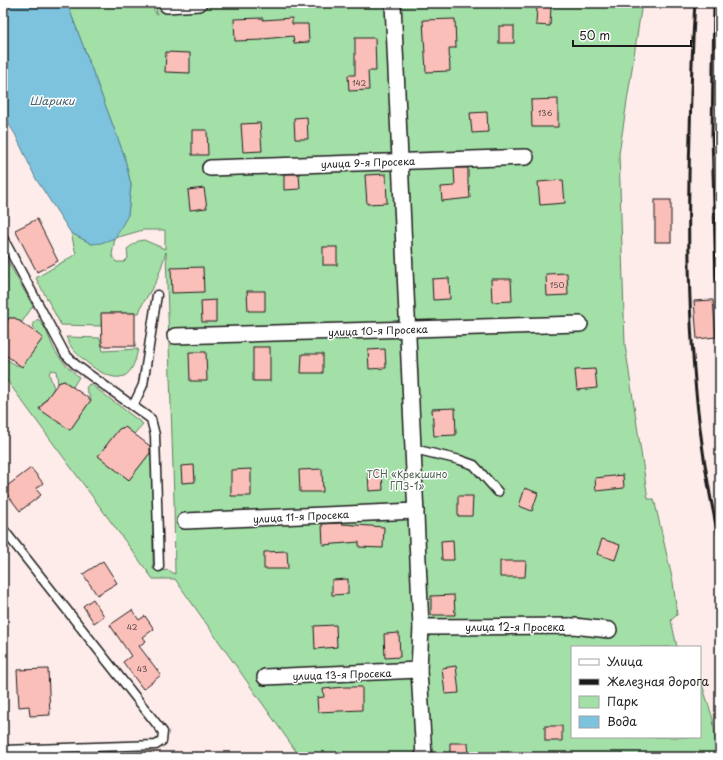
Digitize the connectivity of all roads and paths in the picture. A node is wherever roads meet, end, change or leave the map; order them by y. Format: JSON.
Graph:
{"nodes":[{"id":1,"x":199,"y":3,"type":"edge"},
{"id":2,"x":393,"y":3,"type":"edge"},
{"id":3,"x":167,"y":5,"type":"dead end"},
{"id":4,"x":526,"y":158,"type":"dead end"},
{"id":5,"x":401,"y":161,"type":"junction"},
{"id":6,"x":210,"y":168,"type":"dead end"},
{"id":7,"x":3,"y":238,"type":"edge"},
{"id":8,"x":158,"y":295,"type":"dead end"},
{"id":9,"x":580,"y":324,"type":"dead end"},
{"id":10,"x":408,"y":329,"type":"junction"},
{"id":11,"x":175,"y":336,"type":"dead end"},
{"id":12,"x":133,"y":406,"type":"junction"},
{"id":13,"x":414,"y":449,"type":"junction"},
{"id":14,"x":498,"y":492,"type":"dead end"},
{"id":15,"x":416,"y":511,"type":"junction"},
{"id":16,"x":185,"y":521,"type":"dead end"},
{"id":17,"x":3,"y":528,"type":"edge"},
{"id":18,"x":13,"y":541,"type":"junction"},
{"id":19,"x":3,"y":542,"type":"edge"},
{"id":20,"x":158,"y":567,"type":"dead end"},
{"id":21,"x":421,"y":627,"type":"junction"},
{"id":22,"x":608,"y":630,"type":"dead end"},
{"id":23,"x":419,"y":670,"type":"junction"},
{"id":24,"x":265,"y":677,"type":"dead end"},
{"id":25,"x":3,"y":750,"type":"edge"},
{"id":26,"x":424,"y":757,"type":"edge"}],
"edges":[{"from":1,"to":3,"type":"street"},
{"from":2,"to":5,"type":"street"},
{"from":4,"to":5,"type":"street","name":"улица 9-я Просека"},
{"from":5,"to":6,"type":"street","name":"улица 9-я Просека"},
{"from":5,"to":10,"type":"street"},
{"from":7,"to":12,"type":"lane"},
{"from":8,"to":12,"type":"lane"},
{"from":9,"to":10,"type":"street","name":"улица 10-я Просека"},
{"from":10,"to":11,"type":"street","name":"улица 10-я Просека"},
{"from":10,"to":13,"type":"street"},
{"from":12,"to":20,"type":"lane"},
{"from":13,"to":14,"type":"lane"},
{"from":13,"to":15,"type":"street"},
{"from":15,"to":16,"type":"street","name":"улица 11-я Просека"},
{"from":15,"to":21,"type":"street"},
{"from":17,"to":18,"type":"lane"},
{"from":18,"to":19,"type":"lane"},
{"from":18,"to":25,"type":"lane"},
{"from":21,"to":22,"type":"street","name":"улица 12-я Просека"},
{"from":21,"to":23,"type":"street"},
{"from":23,"to":24,"type":"street","name":"улица 13-я Просека"},
{"from":23,"to":26,"type":"street"}]}
